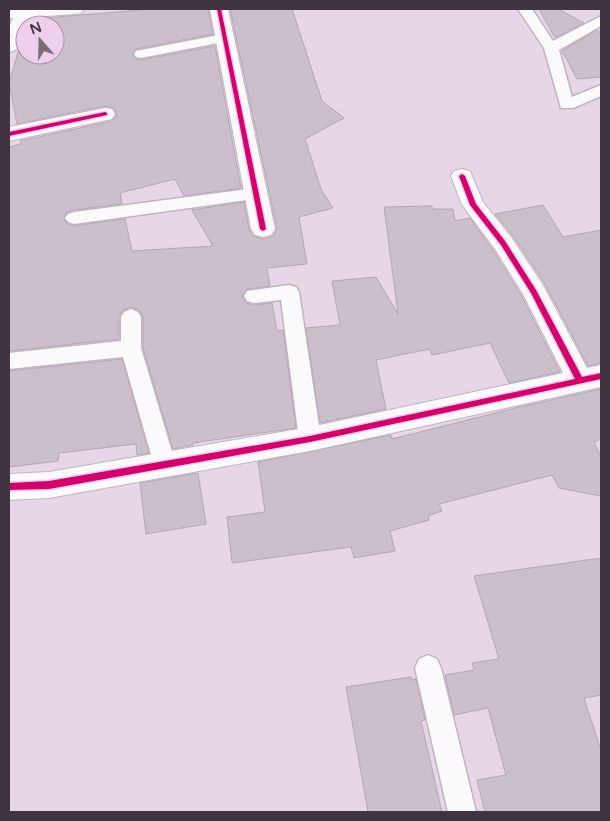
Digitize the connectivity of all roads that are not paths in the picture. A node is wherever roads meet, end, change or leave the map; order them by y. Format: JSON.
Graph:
{"nodes":[{"id":1,"x":74,"y":9,"type":"edge"},
{"id":2,"x":218,"y":9,"type":"edge"},
{"id":3,"x":524,"y":9,"type":"edge"},
{"id":4,"x":16,"y":11,"type":"edge"},
{"id":5,"x":601,"y":20,"type":"edge"},
{"id":6,"x":224,"y":38,"type":"junction"},
{"id":7,"x":9,"y":46,"type":"edge"},
{"id":8,"x":550,"y":48,"type":"junction"},
{"id":9,"x":141,"y":54,"type":"dead end"},
{"id":10,"x":601,"y":90,"type":"edge"},
{"id":11,"x":105,"y":114,"type":"dead end"},
{"id":12,"x":9,"y":134,"type":"edge"},
{"id":13,"x":462,"y":176,"type":"dead end"},
{"id":14,"x":256,"y":194,"type":"junction"},
{"id":15,"x":74,"y":218,"type":"dead end"},
{"id":16,"x":263,"y":229,"type":"dead end"},
{"id":17,"x":254,"y":296,"type":"dead end"},
{"id":18,"x":131,"y":317,"type":"dead end"},
{"id":19,"x":132,"y":348,"type":"junction"},
{"id":20,"x":9,"y":361,"type":"edge"},
{"id":21,"x":590,"y":379,"type":"edge"},
{"id":22,"x":310,"y":439,"type":"junction"},
{"id":23,"x":165,"y":465,"type":"junction"},
{"id":24,"x":9,"y":487,"type":"edge"},
{"id":25,"x":428,"y":668,"type":"dead end"},
{"id":26,"x":462,"y":812,"type":"edge"}],
"edges":[{"from":1,"to":4,"type":"street"},
{"from":2,"to":6,"type":"street"},
{"from":3,"to":8,"type":"lane"},
{"from":4,"to":7,"type":"street"},
{"from":5,"to":8,"type":"lane"},
{"from":6,"to":9,"type":"lane"},
{"from":6,"to":14,"type":"street"},
{"from":8,"to":10,"type":"lane"},
{"from":11,"to":12,"type":"street"},
{"from":13,"to":21,"type":"street"},
{"from":14,"to":15,"type":"lane"},
{"from":14,"to":16,"type":"street"},
{"from":17,"to":22,"type":"lane"},
{"from":18,"to":19,"type":"lane"},
{"from":19,"to":20,"type":"lane"},
{"from":19,"to":23,"type":"lane"},
{"from":21,"to":22,"type":"street"},
{"from":22,"to":23,"type":"street"},
{"from":23,"to":24,"type":"street"},
{"from":25,"to":26,"type":"lane"}]}
